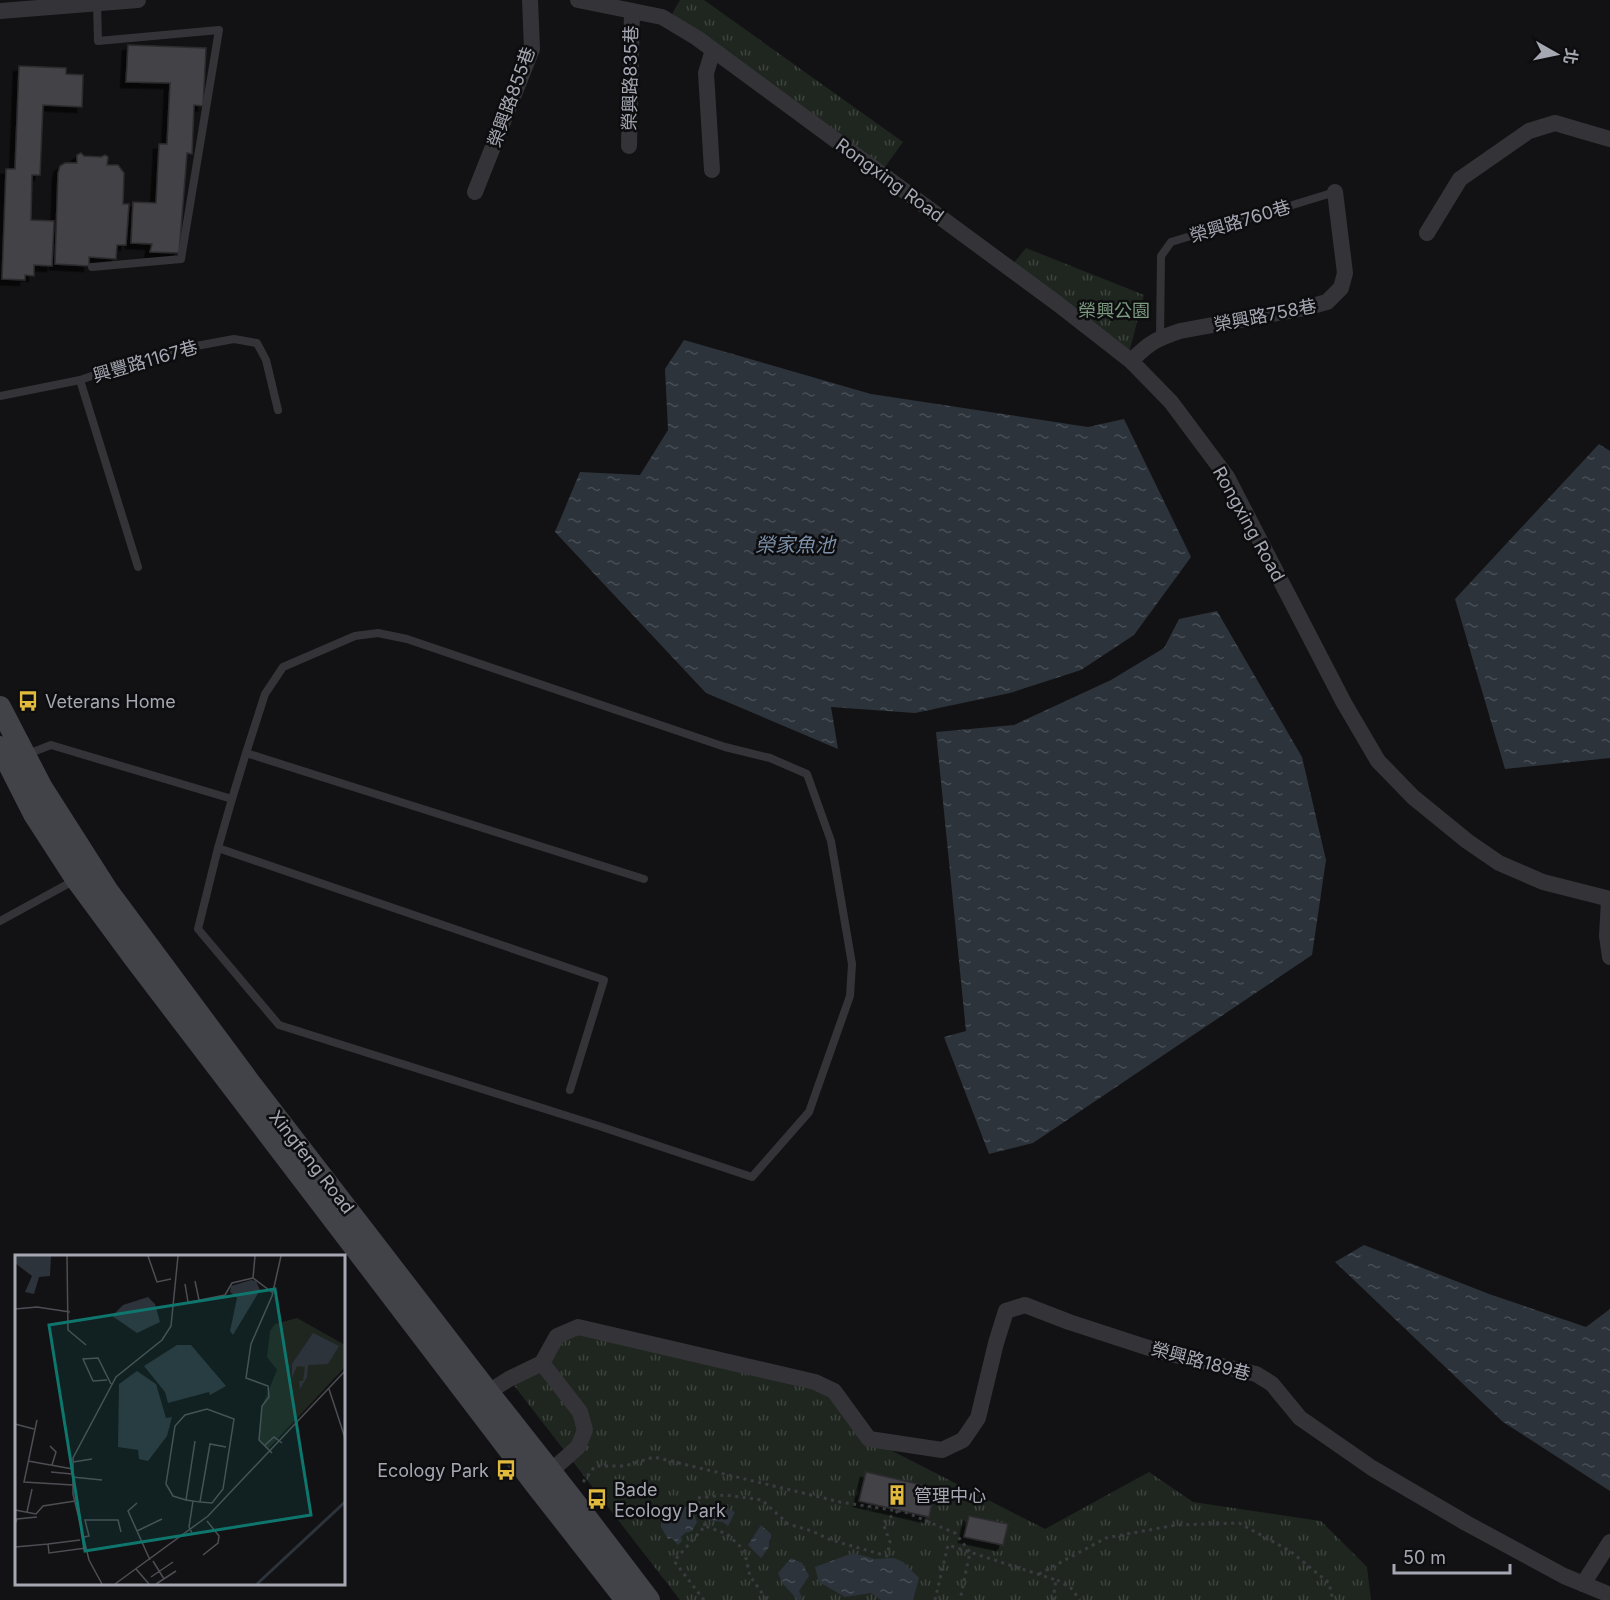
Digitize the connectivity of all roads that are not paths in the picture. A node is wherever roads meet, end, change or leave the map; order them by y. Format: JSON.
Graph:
{"nodes":[{"id":1,"x":138,"y":0,"type":"edge"},
{"id":2,"x":530,"y":0,"type":"edge"},
{"id":3,"x":583,"y":0,"type":"edge"},
{"id":4,"x":97,"y":3,"type":"junction"},
{"id":5,"x":18,"y":5,"type":"edge"},
{"id":6,"x":0,"y":10,"type":"edge"},
{"id":7,"x":632,"y":11,"type":"junction"},
{"id":8,"x":713,"y":50,"type":"junction"},
{"id":9,"x":1610,"y":139,"type":"edge"},
{"id":10,"x":629,"y":146,"type":"dead end"},
{"id":11,"x":711,"y":171,"type":"dead end"},
{"id":12,"x":475,"y":192,"type":"dead end"},
{"id":13,"x":1335,"y":192,"type":"joint"},
{"id":14,"x":1427,"y":233,"type":"dead end"},
{"id":15,"x":92,"y":267,"type":"dead end"},
{"id":16,"x":1160,"y":338,"type":"junction"},
{"id":17,"x":1131,"y":361,"type":"junction"},
{"id":18,"x":80,"y":380,"type":"junction"},
{"id":19,"x":0,"y":396,"type":"edge"},
{"id":20,"x":278,"y":410,"type":"dead end"},
{"id":21,"x":138,"y":567,"type":"dead end"},
{"id":22,"x":0,"y":707,"type":"edge"},
{"id":23,"x":246,"y":753,"type":"junction"},
{"id":24,"x":11,"y":755,"type":"edge"},
{"id":25,"x":232,"y":799,"type":"junction"},
{"id":26,"x":218,"y":848,"type":"junction"},
{"id":27,"x":76,"y":879,"type":"junction"},
{"id":28,"x":644,"y":879,"type":"dead end"},
{"id":29,"x":1610,"y":899,"type":"edge"},
{"id":30,"x":0,"y":921,"type":"edge"},
{"id":31,"x":1610,"y":957,"type":"edge"},
{"id":32,"x":570,"y":1090,"type":"dead end"},
{"id":33,"x":542,"y":1363,"type":"junction"},
{"id":34,"x":480,"y":1397,"type":"junction"},
{"id":35,"x":544,"y":1478,"type":"junction"},
{"id":36,"x":1610,"y":1542,"type":"edge"},
{"id":37,"x":1583,"y":1584,"type":"junction"},
{"id":38,"x":1610,"y":1595,"type":"edge"},
{"id":39,"x":626,"y":1600,"type":"edge"},
{"id":40,"x":649,"y":1600,"type":"edge"}],
"edges":[{"from":1,"to":4,"type":"street"},
{"from":2,"to":12,"type":"street","name":"榮興路855巷"},
{"from":3,"to":7,"type":"street","name":"Rongxing Road"},
{"from":4,"to":5,"type":"street"},
{"from":4,"to":15,"type":"lane"},
{"from":5,"to":6,"type":"street"},
{"from":7,"to":8,"type":"street","name":"Rongxing Road"},
{"from":7,"to":10,"type":"street","name":"榮興路835巷"},
{"from":8,"to":11,"type":"street"},
{"from":8,"to":17,"type":"street","name":"Rongxing Road"},
{"from":9,"to":14,"type":"street"},
{"from":13,"to":16,"type":"lane","name":"榮興路760巷"},
{"from":13,"to":16,"type":"street","name":"榮興路758巷"},
{"from":16,"to":17,"type":"street","name":"榮興路758巷"},
{"from":17,"to":29,"type":"street","name":"Rongxing Road"},
{"from":18,"to":19,"type":"lane","name":"興豐路1167巷"},
{"from":18,"to":20,"type":"lane","name":"興豐路1167巷"},
{"from":18,"to":21,"type":"lane"},
{"from":22,"to":24,"type":"main road","name":"Xingfeng Road"},
{"from":23,"to":25,"type":"lane"},
{"from":23,"to":26,"type":"lane"},
{"from":23,"to":28,"type":"lane"},
{"from":24,"to":25,"type":"lane"},
{"from":24,"to":27,"type":"main road","name":"Xingfeng Road"},
{"from":24,"to":34,"type":"main road","name":"Xingfeng Road"},
{"from":25,"to":26,"type":"lane"},
{"from":26,"to":32,"type":"lane"},
{"from":27,"to":30,"type":"lane"},
{"from":27,"to":34,"type":"main road","name":"Xingfeng Road"},
{"from":29,"to":31,"type":"street"},
{"from":33,"to":34,"type":"street"},
{"from":33,"to":35,"type":"street"},
{"from":33,"to":37,"type":"street","name":"榮興路189巷"},
{"from":34,"to":35,"type":"main road","name":"Xingfeng Road"},
{"from":35,"to":39,"type":"main road","name":"Xingfeng Road"},
{"from":35,"to":40,"type":"main road","name":"Xingfeng Road"},
{"from":36,"to":37,"type":"street"},
{"from":37,"to":38,"type":"street","name":"榮興路189巷"}]}
